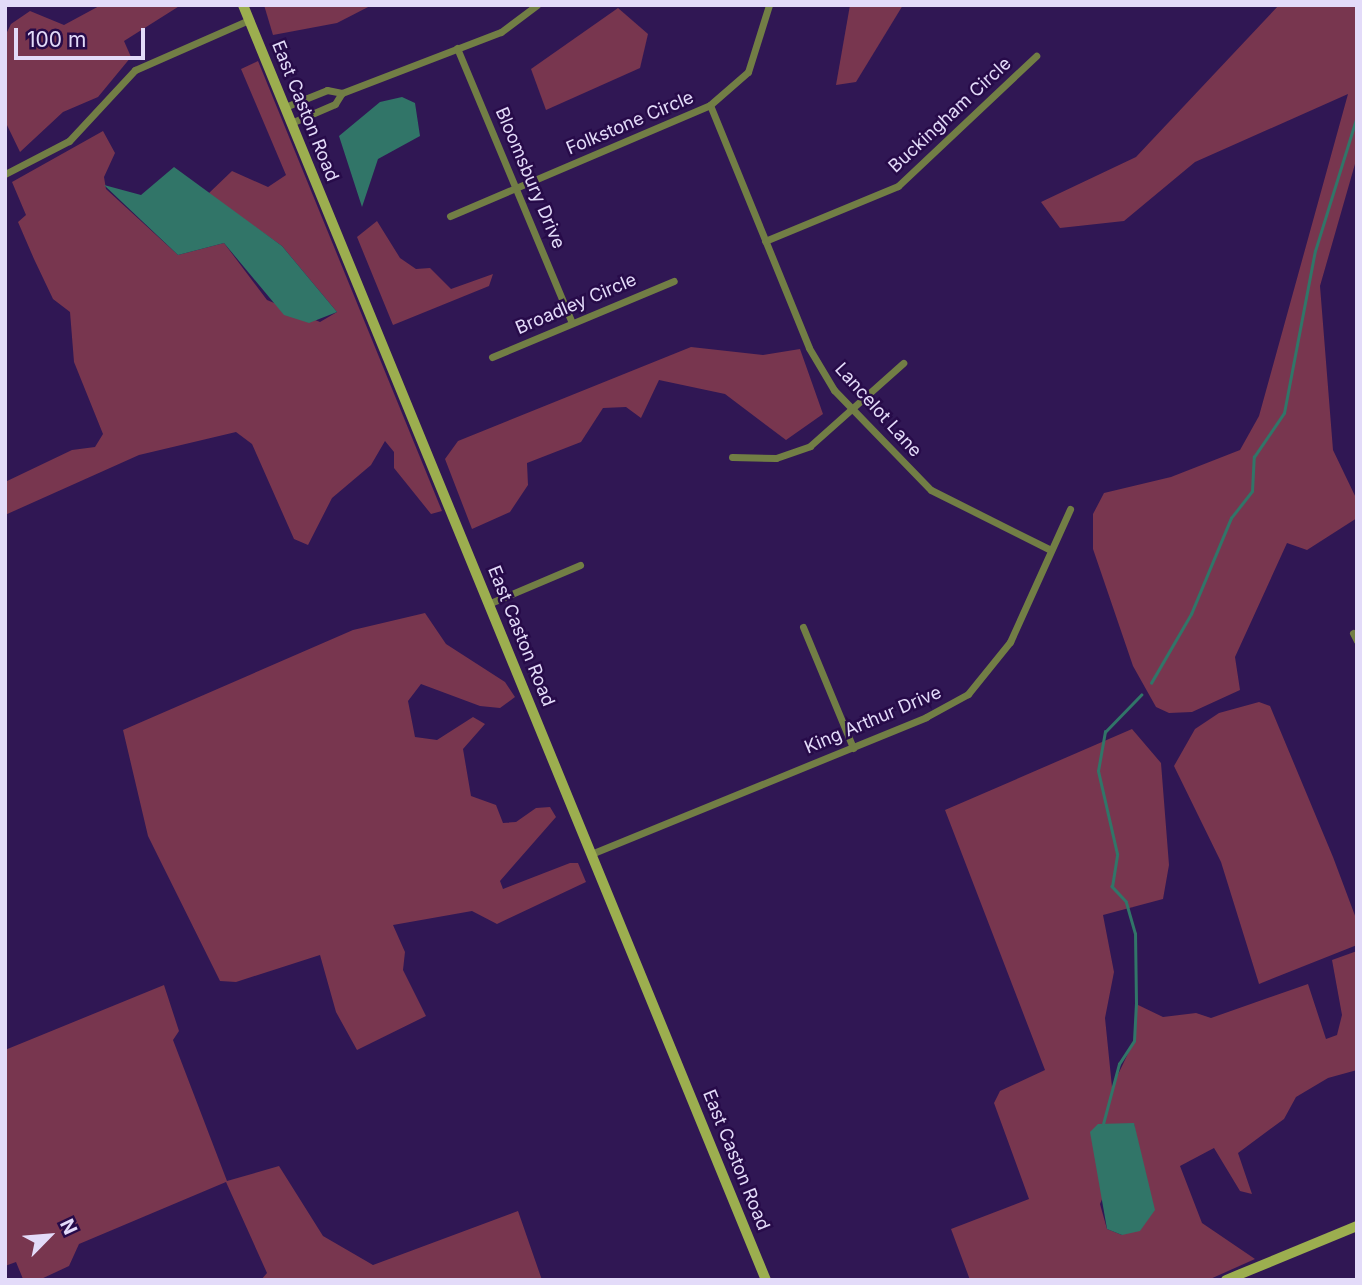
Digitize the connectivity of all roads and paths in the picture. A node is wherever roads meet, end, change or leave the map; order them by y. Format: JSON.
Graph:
{"nodes":[{"id":1,"x":243,"y":5,"type":"edge"},
{"id":2,"x":537,"y":5,"type":"edge"},
{"id":3,"x":769,"y":5,"type":"edge"},
{"id":4,"x":249,"y":20,"type":"junction"},
{"id":5,"x":457,"y":48,"type":"junction"},
{"id":6,"x":1036,"y":56,"type":"dead end"},
{"id":7,"x":342,"y":93,"type":"junction"},
{"id":8,"x":710,"y":105,"type":"junction"},
{"id":9,"x":285,"y":107,"type":"junction"},
{"id":10,"x":291,"y":123,"type":"junction"},
{"id":11,"x":5,"y":174,"type":"edge"},
{"id":12,"x":519,"y":187,"type":"junction"},
{"id":13,"x":450,"y":216,"type":"dead end"},
{"id":14,"x":765,"y":242,"type":"junction"},
{"id":15,"x":674,"y":281,"type":"dead end"},
{"id":16,"x":572,"y":321,"type":"junction"},
{"id":17,"x":492,"y":357,"type":"dead end"},
{"id":18,"x":903,"y":363,"type":"dead end"},
{"id":19,"x":854,"y":411,"type":"junction"},
{"id":20,"x":732,"y":457,"type":"dead end"},
{"id":21,"x":1070,"y":509,"type":"dead end"},
{"id":22,"x":1051,"y":550,"type":"junction"},
{"id":23,"x":580,"y":565,"type":"dead end"},
{"id":24,"x":488,"y":604,"type":"junction"},
{"id":25,"x":803,"y":627,"type":"dead end"},
{"id":26,"x":853,"y":748,"type":"junction"},
{"id":27,"x":591,"y":854,"type":"junction"},
{"id":28,"x":1357,"y":1226,"type":"edge"},
{"id":29,"x":766,"y":1280,"type":"edge"},
{"id":30,"x":1226,"y":1280,"type":"edge"}],
"edges":[{"from":1,"to":4,"type":"street","name":"East Caston Road"},
{"from":2,"to":5,"type":"street"},
{"from":3,"to":8,"type":"street","name":"Folkstone Circle"},
{"from":4,"to":9,"type":"street","name":"East Caston Road"},
{"from":4,"to":11,"type":"street"},
{"from":5,"to":7,"type":"street"},
{"from":5,"to":12,"type":"street","name":"Bloomsbury Drive"},
{"from":6,"to":14,"type":"street","name":"Buckingham Circle"},
{"from":7,"to":9,"type":"street"},
{"from":7,"to":10,"type":"street"},
{"from":8,"to":12,"type":"street","name":"Folkstone Circle"},
{"from":8,"to":14,"type":"street","name":"Lancelot Lane"},
{"from":9,"to":10,"type":"street","name":"East Caston Road"},
{"from":10,"to":24,"type":"street","name":"East Caston Road"},
{"from":12,"to":13,"type":"street","name":"Folkstone Circle"},
{"from":12,"to":16,"type":"street","name":"Bloomsbury Drive"},
{"from":14,"to":19,"type":"street","name":"Lancelot Lane"},
{"from":15,"to":16,"type":"street","name":"Broadley Circle"},
{"from":16,"to":17,"type":"street","name":"Broadley Circle"},
{"from":18,"to":19,"type":"street"},
{"from":19,"to":20,"type":"street"},
{"from":19,"to":22,"type":"street","name":"Lancelot Lane"},
{"from":21,"to":22,"type":"street","name":"King Arthur Drive"},
{"from":22,"to":26,"type":"street","name":"King Arthur Drive"},
{"from":23,"to":24,"type":"street"},
{"from":24,"to":27,"type":"street","name":"East Caston Road"},
{"from":25,"to":26,"type":"street"},
{"from":26,"to":27,"type":"street","name":"King Arthur Drive"},
{"from":27,"to":29,"type":"street","name":"East Caston Road"},
{"from":28,"to":30,"type":"street"}]}
